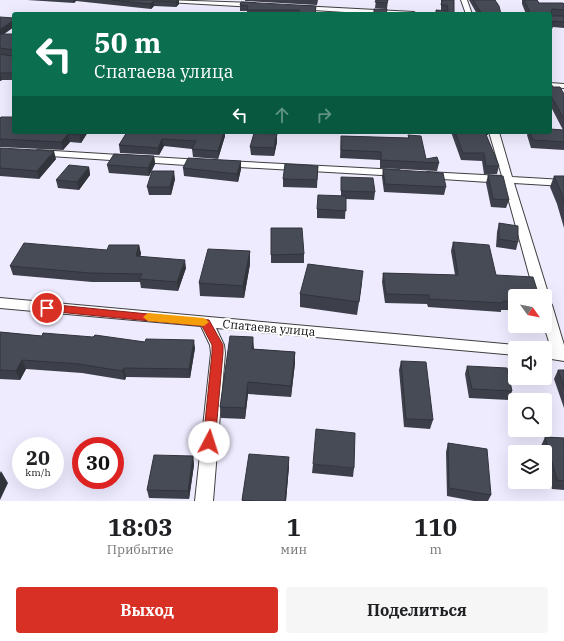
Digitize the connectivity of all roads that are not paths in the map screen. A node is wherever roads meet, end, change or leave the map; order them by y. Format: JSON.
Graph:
{"nodes":[{"id":1,"x":167,"y":0,"type":"edge"},
{"id":2,"x":464,"y":0,"type":"edge"},
{"id":3,"x":263,"y":5,"type":"edge"},
{"id":4,"x":295,"y":7,"type":"edge"},
{"id":5,"x":380,"y":12,"type":"edge"},
{"id":6,"x":469,"y":12,"type":"edge"},
{"id":7,"x":552,"y":85,"type":"edge"},
{"id":8,"x":564,"y":86,"type":"edge"},
{"id":9,"x":495,"y":134,"type":"edge"},
{"id":10,"x":24,"y":153,"type":"edge"},
{"id":11,"x":508,"y":180,"type":"junction"},
{"id":12,"x":564,"y":183,"type":"edge"},
{"id":13,"x":540,"y":289,"type":"edge"},
{"id":14,"x":0,"y":303,"type":"edge"},
{"id":15,"x":206,"y":322,"type":"junction"},
{"id":16,"x":552,"y":326,"type":"edge"},
{"id":17,"x":508,"y":349,"type":"edge"},
{"id":18,"x":552,"y":354,"type":"edge"},
{"id":19,"x":562,"y":355,"type":"edge"},
{"id":20,"x":204,"y":501,"type":"edge"}],
"edges":[{"from":1,"to":3,"type":"street"},
{"from":2,"to":6,"type":"street"},
{"from":4,"to":5,"type":"street"},
{"from":7,"to":8,"type":"street"},
{"from":9,"to":11,"type":"street"},
{"from":10,"to":11,"type":"street"},
{"from":11,"to":12,"type":"street"},
{"from":11,"to":13,"type":"street"},
{"from":14,"to":15,"type":"street","name":"Спатаева улица"},
{"from":15,"to":17,"type":"street","name":"Спатаева улица"},
{"from":15,"to":20,"type":"street"},
{"from":16,"to":19,"type":"street"},
{"from":18,"to":19,"type":"street"}]}
